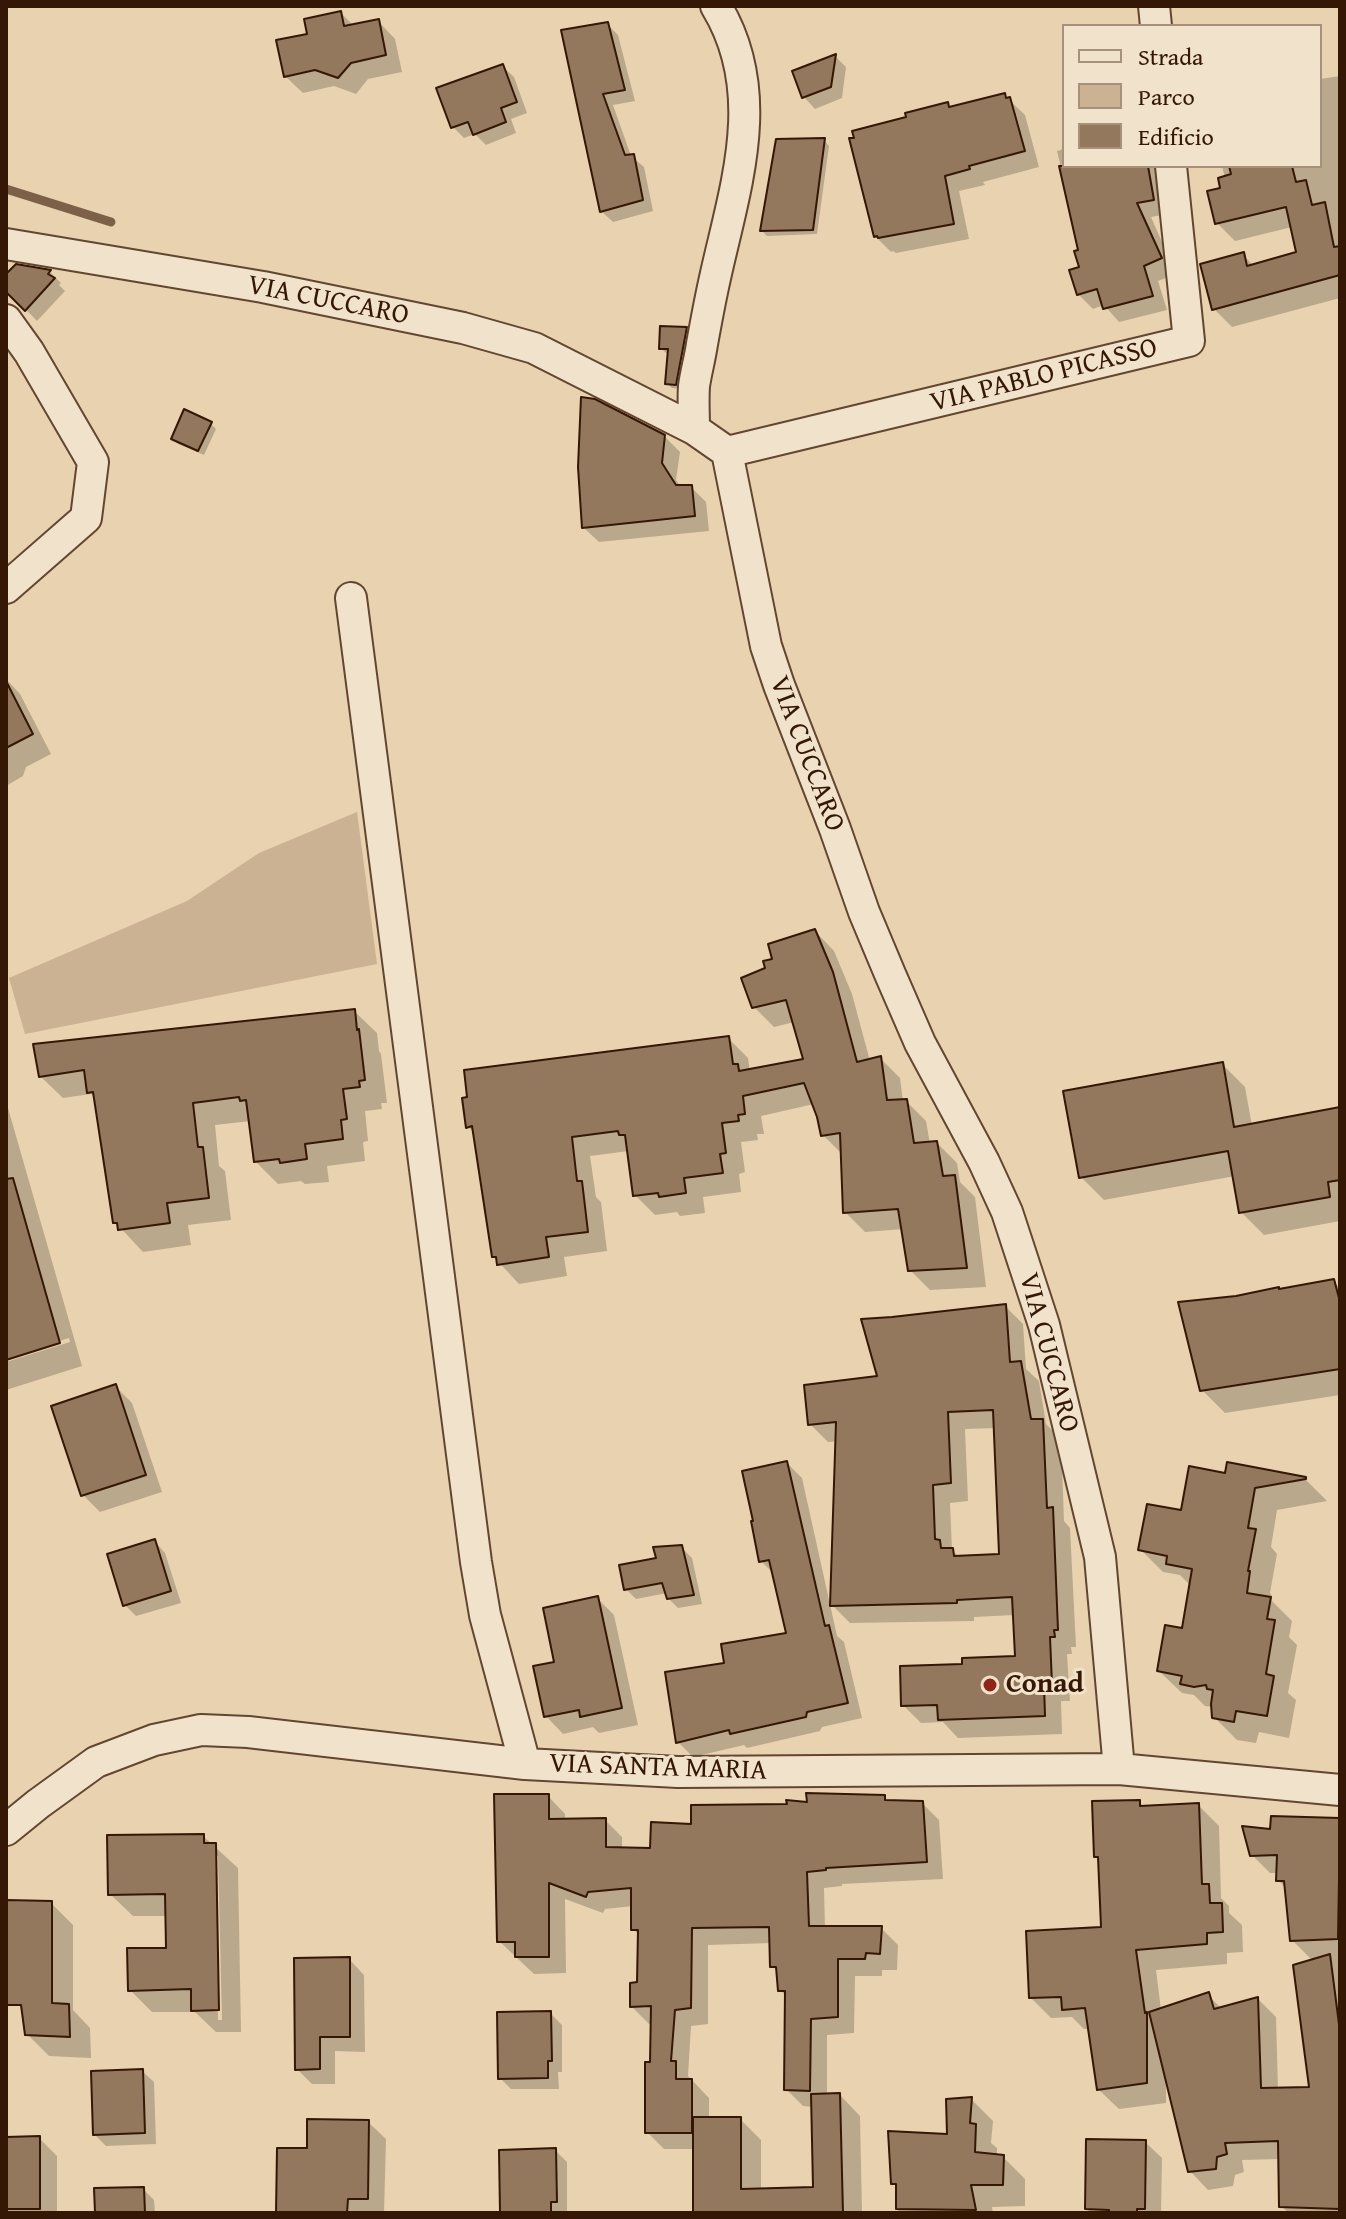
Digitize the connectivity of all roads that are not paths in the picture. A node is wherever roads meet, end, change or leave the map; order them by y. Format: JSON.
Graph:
{"nodes":[{"id":1,"x":716,"y":6,"type":"edge"},
{"id":2,"x":1171,"y":168,"type":"edge"},
{"id":3,"x":6,"y":244,"type":"edge"},
{"id":4,"x":6,"y":320,"type":"edge"},
{"id":5,"x":694,"y":429,"type":"junction"},
{"id":6,"x":727,"y":452,"type":"junction"},
{"id":7,"x":6,"y":588,"type":"edge"},
{"id":8,"x":351,"y":598,"type":"dead end"},
{"id":9,"x":525,"y":1764,"type":"junction"},
{"id":10,"x":1119,"y":1769,"type":"junction"},
{"id":11,"x":1340,"y":1790,"type":"edge"},
{"id":12,"x":6,"y":1830,"type":"edge"}],
"edges":[{"from":1,"to":5,"type":"street"},
{"from":2,"to":6,"type":"street","name":"VIA PABLO PICASSO"},
{"from":3,"to":5,"type":"street","name":"VIA CUCCARO"},
{"from":4,"to":7,"type":"street"},
{"from":5,"to":6,"type":"street","name":"VIA CUCCARO"},
{"from":6,"to":10,"type":"street","name":"VIA CUCCARO"},
{"from":8,"to":9,"type":"street"},
{"from":9,"to":10,"type":"street","name":"VIA SANTA MARIA"},
{"from":9,"to":12,"type":"street","name":"VIA SANTA MARIA"},
{"from":10,"to":11,"type":"street","name":"VIA SANTA MARIA"}]}
